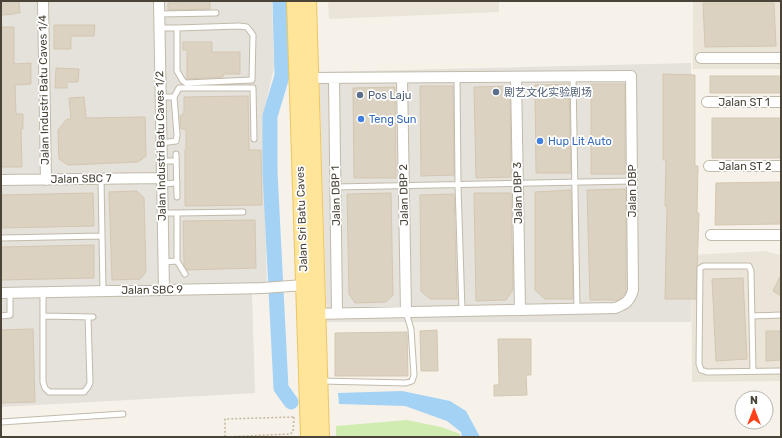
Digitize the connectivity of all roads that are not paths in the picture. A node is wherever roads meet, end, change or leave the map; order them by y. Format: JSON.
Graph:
{"nodes":[{"id":1,"x":42,"y":1,"type":"edge"},
{"id":2,"x":159,"y":1,"type":"edge"},
{"id":3,"x":295,"y":1,"type":"edge"},
{"id":4,"x":308,"y":1,"type":"edge"},
{"id":5,"x":216,"y":13,"type":"dead end"},
{"id":6,"x":159,"y":14,"type":"junction"},
{"id":7,"x":159,"y":28,"type":"junction"},
{"id":8,"x":177,"y":28,"type":"junction"},
{"id":9,"x":701,"y":58,"type":"dead end"},
{"id":10,"x":781,"y":58,"type":"edge"},
{"id":11,"x":516,"y":77,"type":"junction"},
{"id":12,"x":573,"y":77,"type":"junction"},
{"id":13,"x":310,"y":78,"type":"junction"},
{"id":14,"x":334,"y":78,"type":"junction"},
{"id":15,"x":402,"y":78,"type":"junction"},
{"id":16,"x":457,"y":78,"type":"junction"},
{"id":17,"x":160,"y":97,"type":"junction"},
{"id":18,"x":174,"y":97,"type":"junction"},
{"id":19,"x":707,"y":102,"type":"dead end"},
{"id":20,"x":781,"y":102,"type":"edge"},
{"id":21,"x":254,"y":140,"type":"dead end"},
{"id":22,"x":161,"y":143,"type":"junction"},
{"id":23,"x":176,"y":154,"type":"dead end"},
{"id":24,"x":161,"y":161,"type":"junction"},
{"id":25,"x":176,"y":161,"type":"junction"},
{"id":26,"x":709,"y":166,"type":"dead end"},
{"id":27,"x":781,"y":166,"type":"edge"},
{"id":28,"x":101,"y":179,"type":"junction"},
{"id":29,"x":1,"y":180,"type":"edge"},
{"id":30,"x":46,"y":180,"type":"junction"},
{"id":31,"x":162,"y":181,"type":"junction"},
{"id":32,"x":632,"y":181,"type":"junction"},
{"id":33,"x":575,"y":182,"type":"junction"},
{"id":34,"x":177,"y":183,"type":"junction"},
{"id":35,"x":518,"y":184,"type":"junction"},
{"id":36,"x":458,"y":185,"type":"junction"},
{"id":37,"x":404,"y":186,"type":"junction"},
{"id":38,"x":335,"y":187,"type":"junction"},
{"id":39,"x":177,"y":197,"type":"dead end"},
{"id":40,"x":243,"y":212,"type":"dead end"},
{"id":41,"x":162,"y":213,"type":"junction"},
{"id":42,"x":177,"y":213,"type":"junction"},
{"id":43,"x":711,"y":235,"type":"dead end"},
{"id":44,"x":781,"y":235,"type":"edge"},
{"id":45,"x":102,"y":236,"type":"junction"},
{"id":46,"x":1,"y":238,"type":"edge"},
{"id":47,"x":177,"y":261,"type":"junction"},
{"id":48,"x":163,"y":262,"type":"junction"},
{"id":49,"x":184,"y":274,"type":"dead end"},
{"id":50,"x":304,"y":285,"type":"junction"},
{"id":51,"x":164,"y":290,"type":"junction"},
{"id":52,"x":103,"y":291,"type":"junction"},
{"id":53,"x":43,"y":292,"type":"junction"},
{"id":54,"x":6,"y":293,"type":"edge"},
{"id":55,"x":577,"y":308,"type":"junction"},
{"id":56,"x":462,"y":310,"type":"junction"},
{"id":57,"x":520,"y":310,"type":"junction"},
{"id":58,"x":406,"y":312,"type":"junction"},
{"id":59,"x":337,"y":313,"type":"junction"},
{"id":60,"x":312,"y":314,"type":"junction"},
{"id":61,"x":781,"y":315,"type":"edge"},
{"id":62,"x":1,"y":316,"type":"edge"},
{"id":63,"x":43,"y":316,"type":"junction"},
{"id":64,"x":752,"y":316,"type":"junction"},
{"id":65,"x":753,"y":371,"type":"junction"},
{"id":66,"x":781,"y":371,"type":"edge"},
{"id":67,"x":320,"y":381,"type":"junction"},
{"id":68,"x":123,"y":414,"type":"dead end"},
{"id":69,"x":1,"y":422,"type":"edge"},
{"id":70,"x":309,"y":437,"type":"edge"},
{"id":71,"x":321,"y":437,"type":"edge"}],
"edges":[{"from":1,"to":30,"type":"street","name":"Jalan Industri Batu Caves 1/4"},
{"from":2,"to":6,"type":"street","name":"Jalan Industri Batu Caves 1/2"},
{"from":3,"to":50,"type":"main road","name":"Jalan Sri Batu Caves"},
{"from":4,"to":13,"type":"main road","name":"Jalan Sri Batu Caves"},
{"from":5,"to":6,"type":"lane"},
{"from":6,"to":7,"type":"street","name":"Jalan Industri Batu Caves 1/2"},
{"from":7,"to":8,"type":"lane"},
{"from":7,"to":17,"type":"street","name":"Jalan Industri Batu Caves 1/2"},
{"from":8,"to":8,"type":"lane"},
{"from":9,"to":10,"type":"street"},
{"from":11,"to":12,"type":"street","name":"Jalan DBP"},
{"from":11,"to":16,"type":"street","name":"Jalan DBP"},
{"from":11,"to":35,"type":"street","name":"Jalan DBP 3"},
{"from":12,"to":32,"type":"street","name":"Jalan DBP"},
{"from":12,"to":33,"type":"lane"},
{"from":13,"to":14,"type":"street","name":"Jalan DBP"},
{"from":13,"to":60,"type":"main road","name":"Jalan Sri Batu Caves"},
{"from":14,"to":15,"type":"street","name":"Jalan DBP"},
{"from":14,"to":38,"type":"street","name":"Jalan DBP 1"},
{"from":15,"to":16,"type":"street","name":"Jalan DBP"},
{"from":15,"to":37,"type":"street","name":"Jalan DBP 2"},
{"from":16,"to":36,"type":"lane"},
{"from":17,"to":18,"type":"lane"},
{"from":17,"to":22,"type":"street","name":"Jalan Industri Batu Caves 1/2"},
{"from":18,"to":21,"type":"lane"},
{"from":18,"to":22,"type":"lane"},
{"from":19,"to":20,"type":"street","name":"Jalan ST 1"},
{"from":22,"to":24,"type":"street","name":"Jalan Industri Batu Caves 1/2"},
{"from":23,"to":25,"type":"lane"},
{"from":24,"to":25,"type":"lane"},
{"from":24,"to":31,"type":"street","name":"Jalan Industri Batu Caves 1/2"},
{"from":25,"to":34,"type":"lane"},
{"from":26,"to":27,"type":"street","name":"Jalan ST 2"},
{"from":28,"to":30,"type":"street","name":"Jalan SBC 7"},
{"from":28,"to":31,"type":"street","name":"Jalan SBC 7"},
{"from":28,"to":45,"type":"lane"},
{"from":29,"to":30,"type":"street","name":"Jalan SBC 7"},
{"from":31,"to":34,"type":"lane"},
{"from":31,"to":41,"type":"street","name":"Jalan Industri Batu Caves 1/2"},
{"from":32,"to":33,"type":"lane"},
{"from":32,"to":55,"type":"street","name":"Jalan DBP"},
{"from":33,"to":35,"type":"lane"},
{"from":33,"to":55,"type":"lane"},
{"from":34,"to":39,"type":"lane"},
{"from":35,"to":36,"type":"lane"},
{"from":35,"to":57,"type":"street","name":"Jalan DBP 3"},
{"from":36,"to":37,"type":"lane"},
{"from":36,"to":56,"type":"lane"},
{"from":37,"to":38,"type":"lane"},
{"from":37,"to":58,"type":"street","name":"Jalan DBP 2"},
{"from":38,"to":59,"type":"street","name":"Jalan DBP 1"},
{"from":40,"to":42,"type":"lane"},
{"from":41,"to":42,"type":"lane"},
{"from":41,"to":48,"type":"street","name":"Jalan Industri Batu Caves 1/2"},
{"from":42,"to":47,"type":"lane"},
{"from":43,"to":44,"type":"street"},
{"from":45,"to":46,"type":"lane"},
{"from":45,"to":52,"type":"lane"},
{"from":47,"to":48,"type":"lane"},
{"from":47,"to":49,"type":"lane"},
{"from":48,"to":51,"type":"street","name":"Jalan Industri Batu Caves 1/2"},
{"from":50,"to":51,"type":"street","name":"Jalan SBC 9"},
{"from":50,"to":60,"type":"main road","name":"Jalan Sri Batu Caves"},
{"from":51,"to":52,"type":"street","name":"Jalan SBC 9"},
{"from":52,"to":53,"type":"street","name":"Jalan SBC 9"},
{"from":53,"to":54,"type":"street","name":"Jalan SBC 9"},
{"from":53,"to":63,"type":"lane"},
{"from":54,"to":62,"type":"lane"},
{"from":55,"to":57,"type":"street","name":"Jalan DBP"},
{"from":56,"to":57,"type":"street","name":"Jalan DBP"},
{"from":56,"to":58,"type":"street","name":"Jalan DBP"},
{"from":58,"to":59,"type":"street","name":"Jalan DBP"},
{"from":58,"to":67,"type":"lane"},
{"from":59,"to":60,"type":"street","name":"Jalan DBP"},
{"from":60,"to":67,"type":"main road","name":"Jalan Sri Batu Caves"},
{"from":60,"to":70,"type":"main road","name":"Jalan Sri Batu Caves"},
{"from":61,"to":64,"type":"lane"},
{"from":63,"to":63,"type":"lane"},
{"from":64,"to":65,"type":"lane"},
{"from":64,"to":65,"type":"lane"},
{"from":65,"to":66,"type":"lane"},
{"from":67,"to":71,"type":"main road","name":"Jalan Sri Batu Caves"},
{"from":68,"to":69,"type":"lane"}]}
